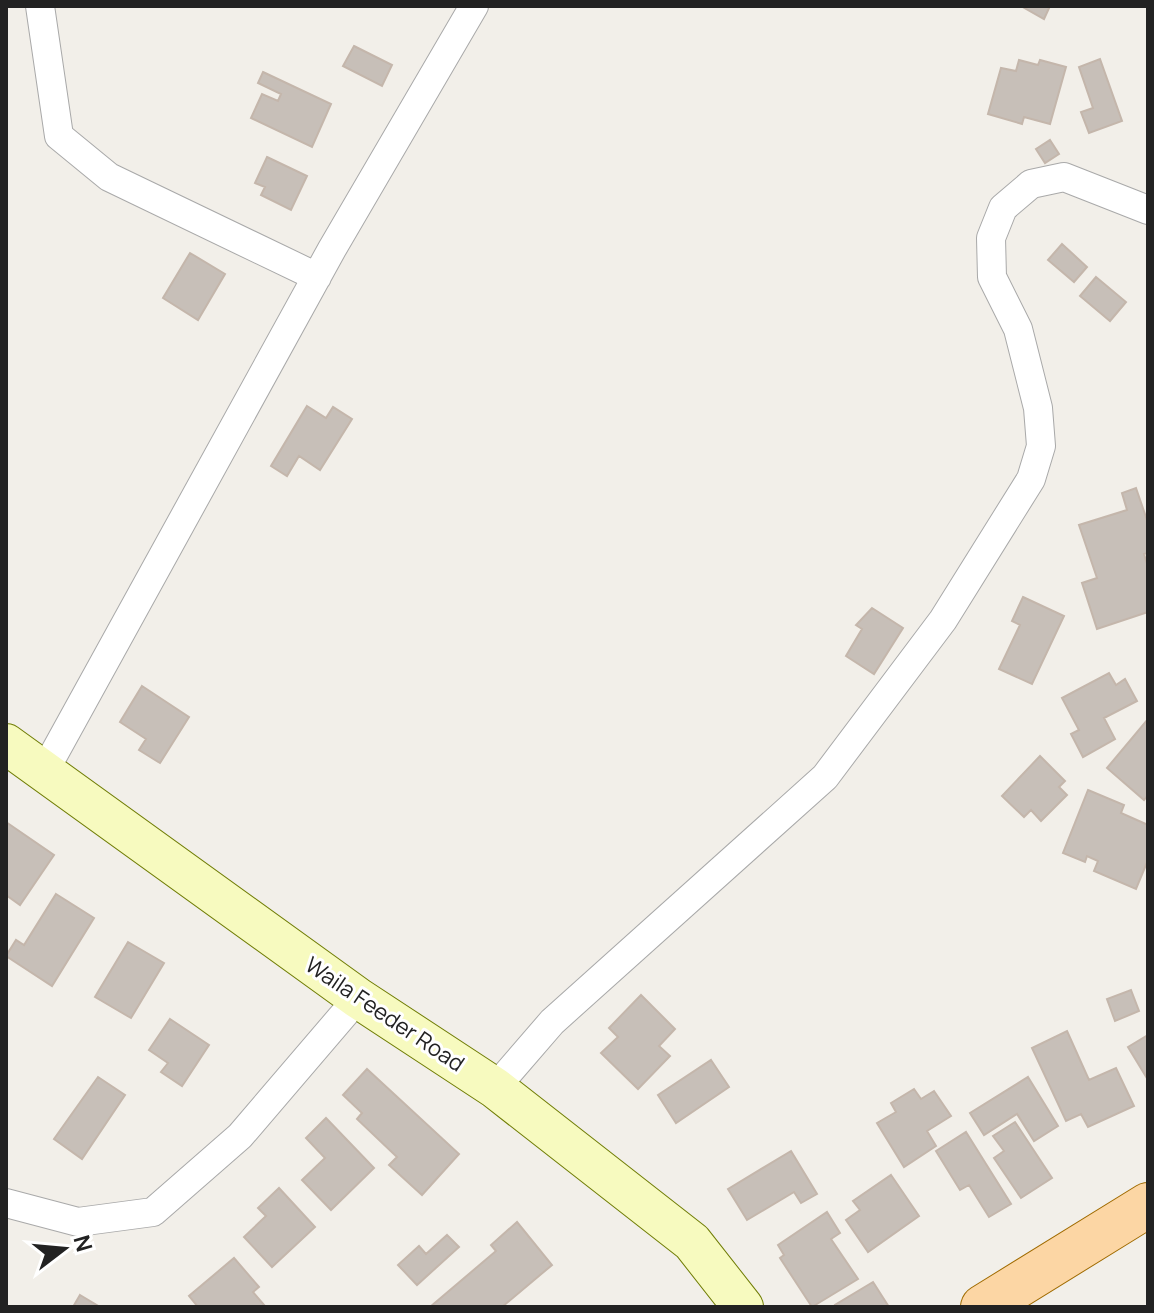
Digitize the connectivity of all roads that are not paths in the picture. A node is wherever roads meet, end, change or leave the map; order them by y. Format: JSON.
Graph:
{"nodes":[{"id":1,"x":40,"y":6,"type":"edge"},
{"id":2,"x":474,"y":6,"type":"edge"},
{"id":3,"x":1148,"y":210,"type":"edge"},
{"id":4,"x":317,"y":277,"type":"junction"},
{"id":5,"x":6,"y":744,"type":"edge"},
{"id":6,"x":45,"y":770,"type":"junction"},
{"id":7,"x":358,"y":998,"type":"junction"},
{"id":8,"x":495,"y":1088,"type":"junction"},
{"id":9,"x":6,"y":1203,"type":"edge"},
{"id":10,"x":1148,"y":1205,"type":"edge"},
{"id":11,"x":743,"y":1307,"type":"edge"},
{"id":12,"x":983,"y":1307,"type":"edge"}],
"edges":[{"from":1,"to":4,"type":"street"},
{"from":2,"to":4,"type":"street"},
{"from":3,"to":8,"type":"street"},
{"from":4,"to":6,"type":"street"},
{"from":5,"to":6,"type":"street","name":"Waila Feeder Road"},
{"from":6,"to":7,"type":"street","name":"Waila Feeder Road"},
{"from":7,"to":8,"type":"street","name":"Waila Feeder Road"},
{"from":7,"to":9,"type":"street"},
{"from":8,"to":11,"type":"street","name":"Waila Feeder Road"},
{"from":10,"to":12,"type":"main road"}]}
